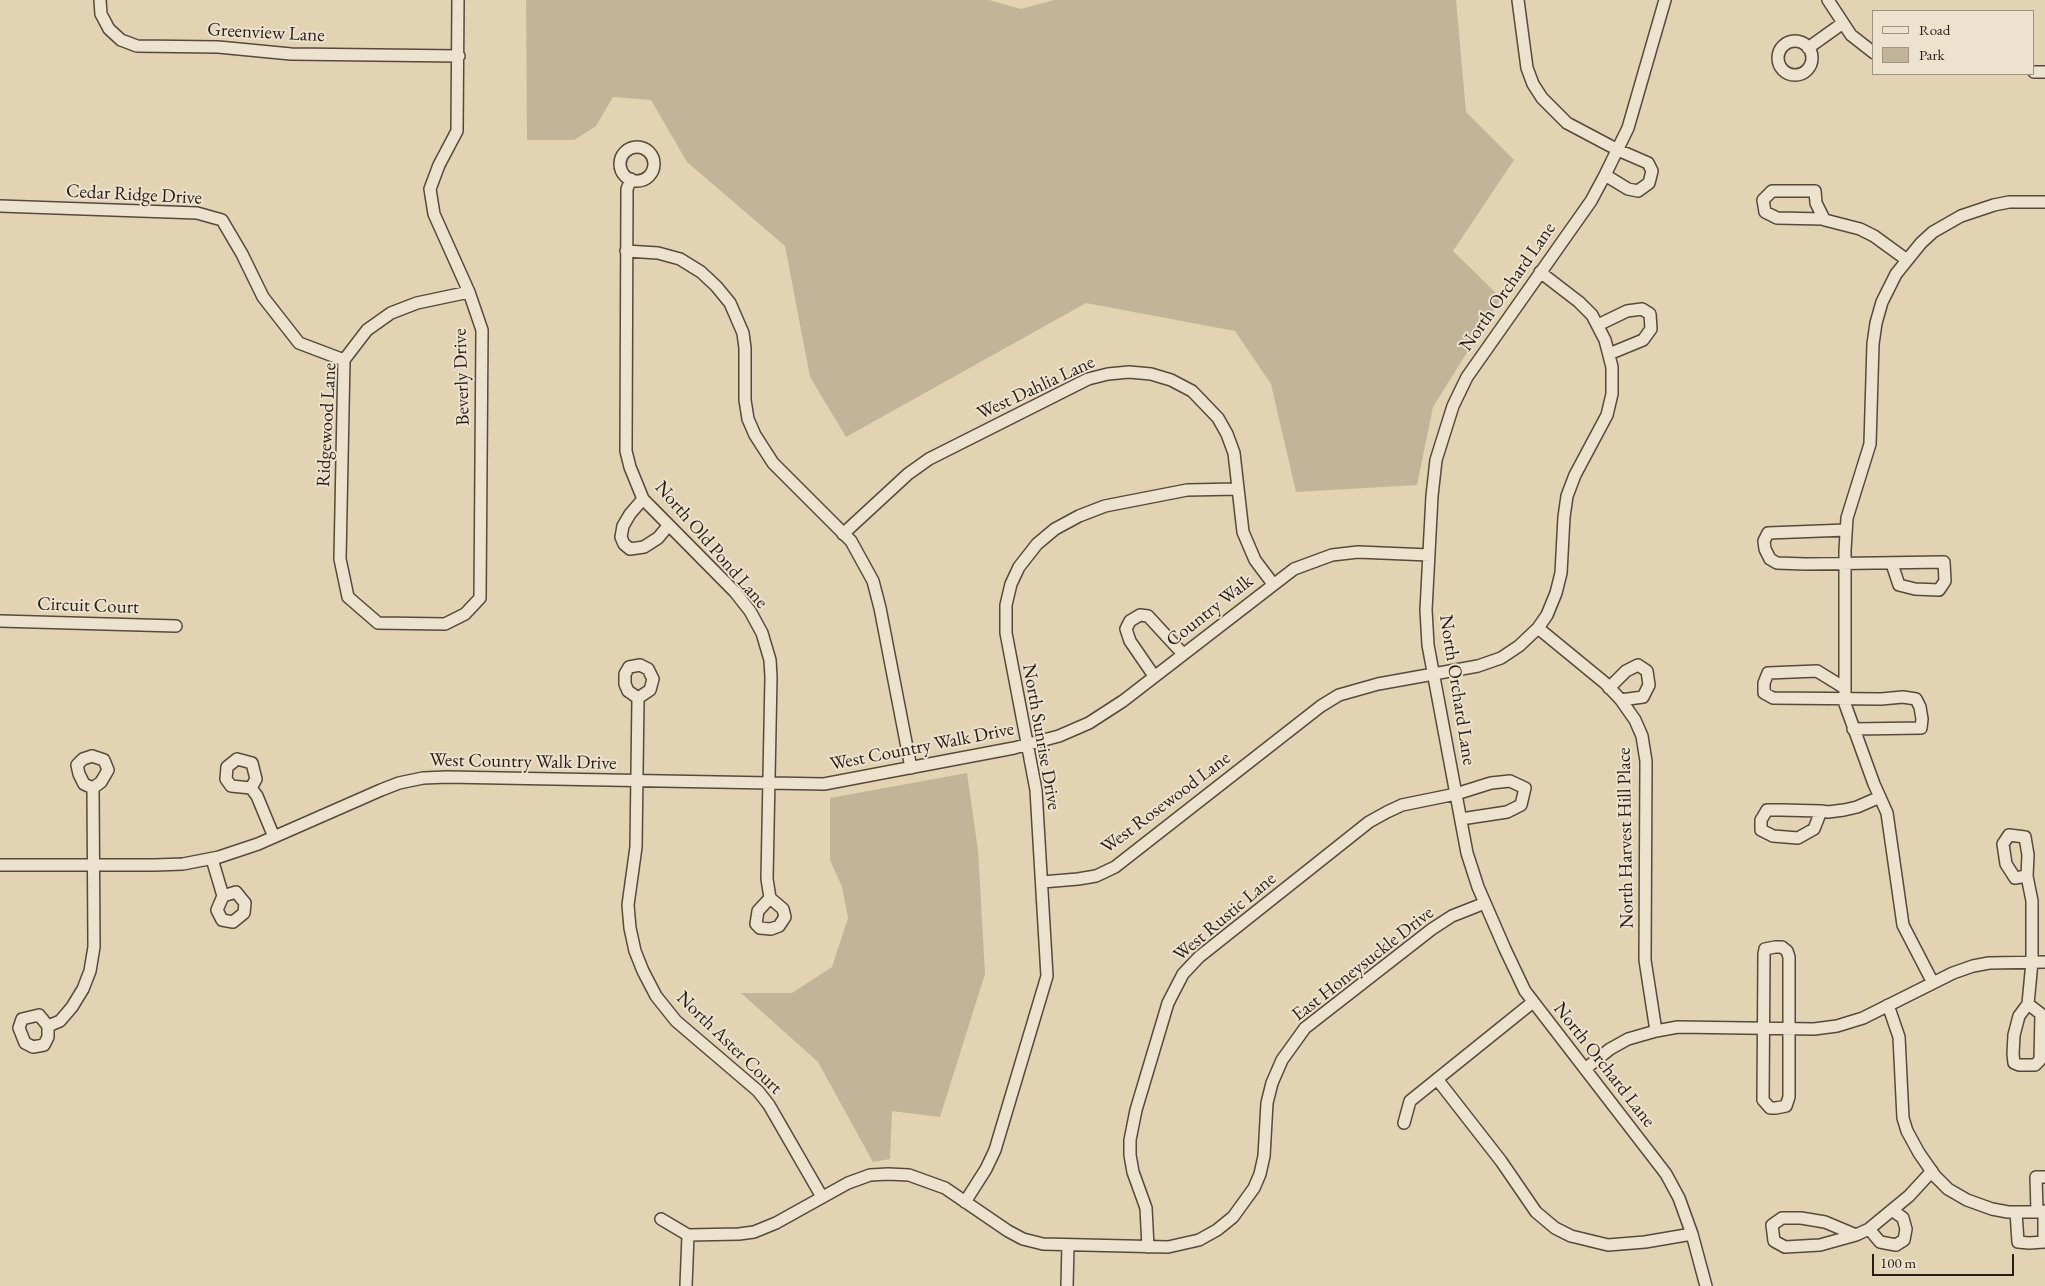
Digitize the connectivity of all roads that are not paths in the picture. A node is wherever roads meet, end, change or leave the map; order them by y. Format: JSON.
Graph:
{"nodes":[{"id":1,"x":100,"y":0,"type":"edge"},
{"id":2,"x":458,"y":0,"type":"edge"},
{"id":3,"x":1518,"y":0,"type":"edge"},
{"id":4,"x":1665,"y":0,"type":"edge"},
{"id":5,"x":1828,"y":0,"type":"edge"},
{"id":6,"x":1844,"y":23,"type":"junction"},
{"id":7,"x":1808,"y":48,"type":"dead end"},
{"id":8,"x":1872,"y":51,"type":"edge"},
{"id":9,"x":459,"y":56,"type":"junction"},
{"id":10,"x":1618,"y":150,"type":"junction"},
{"id":11,"x":1605,"y":175,"type":"junction"},
{"id":12,"x":631,"y":179,"type":"dead end"},
{"id":13,"x":2042,"y":202,"type":"edge"},
{"id":14,"x":0,"y":206,"type":"edge"},
{"id":15,"x":1824,"y":219,"type":"junction"},
{"id":16,"x":626,"y":251,"type":"junction"},
{"id":17,"x":1907,"y":260,"type":"junction"},
{"id":18,"x":1540,"y":272,"type":"junction"},
{"id":19,"x":469,"y":292,"type":"junction"},
{"id":20,"x":1598,"y":325,"type":"junction"},
{"id":21,"x":1609,"y":354,"type":"junction"},
{"id":22,"x":344,"y":360,"type":"junction"},
{"id":23,"x":1238,"y":489,"type":"junction"},
{"id":24,"x":643,"y":499,"type":"junction"},
{"id":25,"x":668,"y":526,"type":"junction"},
{"id":26,"x":1846,"y":530,"type":"junction"},
{"id":27,"x":843,"y":534,"type":"junction"},
{"id":28,"x":1429,"y":555,"type":"junction"},
{"id":29,"x":1845,"y":564,"type":"junction"},
{"id":30,"x":1892,"y":564,"type":"junction"},
{"id":31,"x":1273,"y":584,"type":"junction"},
{"id":32,"x":0,"y":621,"type":"edge"},
{"id":33,"x":378,"y":623,"type":"joint"},
{"id":34,"x":176,"y":626,"type":"dead end"},
{"id":35,"x":1538,"y":628,"type":"junction"},
{"id":36,"x":1183,"y":654,"type":"junction"},
{"id":37,"x":1433,"y":674,"type":"junction"},
{"id":38,"x":1154,"y":676,"type":"junction"},
{"id":39,"x":1609,"y":688,"type":"junction"},
{"id":40,"x":1844,"y":692,"type":"junction"},
{"id":41,"x":638,"y":698,"type":"dead end"},
{"id":42,"x":1621,"y":700,"type":"junction"},
{"id":43,"x":1853,"y":729,"type":"junction"},
{"id":44,"x":1027,"y":745,"type":"junction"},
{"id":45,"x":910,"y":768,"type":"junction"},
{"id":46,"x":637,"y":781,"type":"junction"},
{"id":47,"x":769,"y":784,"type":"junction"},
{"id":48,"x":93,"y":788,"type":"dead end"},
{"id":49,"x":251,"y":788,"type":"dead end"},
{"id":50,"x":1456,"y":794,"type":"junction"},
{"id":51,"x":1880,"y":797,"type":"junction"},
{"id":52,"x":1821,"y":811,"type":"junction"},
{"id":53,"x":1460,"y":819,"type":"junction"},
{"id":54,"x":274,"y":837,"type":"junction"},
{"id":55,"x":212,"y":859,"type":"junction"},
{"id":56,"x":0,"y":865,"type":"edge"},
{"id":57,"x":94,"y":865,"type":"junction"},
{"id":58,"x":2027,"y":876,"type":"dead end"},
{"id":59,"x":1042,"y":882,"type":"junction"},
{"id":60,"x":223,"y":896,"type":"dead end"},
{"id":61,"x":770,"y":898,"type":"dead end"},
{"id":62,"x":1485,"y":903,"type":"junction"},
{"id":63,"x":2032,"y":962,"type":"junction"},
{"id":64,"x":2045,"y":962,"type":"edge"},
{"id":65,"x":1933,"y":983,"type":"junction"},
{"id":66,"x":1533,"y":1002,"type":"junction"},
{"id":67,"x":2028,"y":1004,"type":"junction"},
{"id":68,"x":1888,"y":1005,"type":"junction"},
{"id":69,"x":48,"y":1026,"type":"dead end"},
{"id":70,"x":1763,"y":1029,"type":"junction"},
{"id":71,"x":1790,"y":1029,"type":"junction"},
{"id":72,"x":1656,"y":1031,"type":"junction"},
{"id":73,"x":1585,"y":1069,"type":"junction"},
{"id":74,"x":1437,"y":1079,"type":"junction"},
{"id":75,"x":1404,"y":1122,"type":"dead end"},
{"id":76,"x":1932,"y":1172,"type":"junction"},
{"id":77,"x":2045,"y":1177,"type":"edge"},
{"id":78,"x":822,"y":1197,"type":"junction"},
{"id":79,"x":965,"y":1202,"type":"junction"},
{"id":80,"x":1892,"y":1210,"type":"junction"},
{"id":81,"x":2042,"y":1211,"type":"edge"},
{"id":82,"x":2016,"y":1212,"type":"junction"},
{"id":83,"x":661,"y":1220,"type":"dead end"},
{"id":84,"x":1868,"y":1229,"type":"junction"},
{"id":85,"x":1692,"y":1234,"type":"junction"},
{"id":86,"x":688,"y":1235,"type":"junction"},
{"id":87,"x":1856,"y":1235,"type":"junction"},
{"id":88,"x":1068,"y":1245,"type":"junction"},
{"id":89,"x":1148,"y":1247,"type":"junction"},
{"id":90,"x":686,"y":1286,"type":"edge"},
{"id":91,"x":1067,"y":1286,"type":"edge"},
{"id":92,"x":1706,"y":1286,"type":"edge"}],
"edges":[{"from":1,"to":9,"type":"street","name":"Greenview Lane"},
{"from":2,"to":9,"type":"street","name":"Beverly Drive"},
{"from":3,"to":10,"type":"street"},
{"from":4,"to":10,"type":"street","name":"North Orchard Lane"},
{"from":5,"to":6,"type":"street"},
{"from":6,"to":7,"type":"street"},
{"from":6,"to":8,"type":"street"},
{"from":9,"to":19,"type":"street","name":"Beverly Drive"},
{"from":10,"to":11,"type":"street","name":"North Orchard Lane"},
{"from":10,"to":11,"type":"street"},
{"from":11,"to":18,"type":"street","name":"North Orchard Lane"},
{"from":12,"to":16,"type":"street","name":"North Old Pond Lane"},
{"from":13,"to":17,"type":"street"},
{"from":14,"to":22,"type":"street","name":"Cedar Ridge Drive"},
{"from":15,"to":15,"type":"street"},
{"from":15,"to":17,"type":"street"},
{"from":16,"to":24,"type":"street","name":"North Old Pond Lane"},
{"from":16,"to":27,"type":"street"},
{"from":17,"to":26,"type":"street"},
{"from":18,"to":20,"type":"street","name":"West Rosewood Lane"},
{"from":18,"to":28,"type":"street","name":"North Orchard Lane"},
{"from":19,"to":22,"type":"street","name":"Ridgewood Lane"},
{"from":19,"to":33,"type":"street","name":"Beverly Drive"},
{"from":20,"to":21,"type":"street","name":"West Rosewood Lane"},
{"from":20,"to":21,"type":"street"},
{"from":21,"to":35,"type":"street","name":"West Rosewood Lane"},
{"from":22,"to":33,"type":"street","name":"Ridgewood Lane"},
{"from":23,"to":27,"type":"street","name":"West Dahlia Lane"},
{"from":23,"to":31,"type":"street","name":"West Dahlia Lane"},
{"from":23,"to":44,"type":"street","name":"North Sunrise Drive"},
{"from":24,"to":25,"type":"street","name":"North Old Pond Lane"},
{"from":24,"to":25,"type":"street"},
{"from":25,"to":47,"type":"street","name":"North Old Pond Lane"},
{"from":26,"to":29,"type":"street"},
{"from":26,"to":29,"type":"street"},
{"from":27,"to":45,"type":"street"},
{"from":28,"to":31,"type":"street","name":"Country Walk"},
{"from":28,"to":37,"type":"street","name":"North Orchard Lane"},
{"from":29,"to":30,"type":"street"},
{"from":29,"to":40,"type":"street"},
{"from":30,"to":30,"type":"street"},
{"from":31,"to":36,"type":"street","name":"Country Walk"},
{"from":32,"to":34,"type":"street","name":"Circuit Court"},
{"from":35,"to":37,"type":"street","name":"West Rosewood Lane"},
{"from":35,"to":39,"type":"street","name":"North Harvest Hill Place"},
{"from":36,"to":38,"type":"street","name":"Country Walk"},
{"from":36,"to":38,"type":"street"},
{"from":37,"to":50,"type":"street","name":"North Orchard Lane"},
{"from":37,"to":59,"type":"street","name":"West Rosewood Lane"},
{"from":38,"to":44,"type":"street","name":"Country Walk"},
{"from":39,"to":42,"type":"street","name":"North Harvest Hill Place"},
{"from":39,"to":42,"type":"street"},
{"from":40,"to":40,"type":"street"},
{"from":40,"to":43,"type":"street"},
{"from":40,"to":43,"type":"street"},
{"from":41,"to":46,"type":"street","name":"North Aster Court"},
{"from":42,"to":72,"type":"street","name":"North Harvest Hill Place"},
{"from":43,"to":51,"type":"street"},
{"from":44,"to":45,"type":"street","name":"West Country Walk Drive"},
{"from":44,"to":59,"type":"street","name":"North Sunrise Drive"},
{"from":45,"to":47,"type":"street","name":"West Country Walk Drive"},
{"from":46,"to":47,"type":"street","name":"West Country Walk Drive"},
{"from":46,"to":54,"type":"street","name":"West Country Walk Drive"},
{"from":46,"to":78,"type":"street","name":"North Aster Court"},
{"from":47,"to":61,"type":"street","name":"North Old Pond Lane"},
{"from":48,"to":57,"type":"street"},
{"from":49,"to":54,"type":"street"},
{"from":50,"to":53,"type":"street","name":"North Orchard Lane"},
{"from":50,"to":53,"type":"street","name":"West Rustic Lane"},
{"from":50,"to":89,"type":"street","name":"West Rustic Lane"},
{"from":51,"to":52,"type":"street"},
{"from":51,"to":65,"type":"street"},
{"from":52,"to":52,"type":"street"},
{"from":53,"to":62,"type":"street","name":"North Orchard Lane"},
{"from":54,"to":55,"type":"street","name":"West Country Walk Drive"},
{"from":55,"to":57,"type":"street","name":"West Country Walk Drive"},
{"from":55,"to":60,"type":"street"},
{"from":56,"to":57,"type":"street","name":"West Country Walk Drive"},
{"from":57,"to":69,"type":"street"},
{"from":58,"to":63,"type":"street"},
{"from":59,"to":79,"type":"street","name":"North Sunrise Drive"},
{"from":62,"to":66,"type":"street","name":"North Orchard Lane"},
{"from":62,"to":89,"type":"street","name":"East Honeysuckle Drive"},
{"from":63,"to":64,"type":"street"},
{"from":63,"to":65,"type":"street"},
{"from":63,"to":67,"type":"street"},
{"from":65,"to":68,"type":"street"},
{"from":66,"to":73,"type":"street","name":"North Orchard Lane"},
{"from":66,"to":74,"type":"street"},
{"from":67,"to":67,"type":"street"},
{"from":68,"to":71,"type":"street"},
{"from":68,"to":76,"type":"street"},
{"from":70,"to":71,"type":"street"},
{"from":70,"to":71,"type":"street"},
{"from":70,"to":71,"type":"street"},
{"from":70,"to":72,"type":"street"},
{"from":72,"to":73,"type":"street"},
{"from":73,"to":85,"type":"street","name":"North Orchard Lane"},
{"from":74,"to":75,"type":"street"},
{"from":74,"to":85,"type":"street"},
{"from":76,"to":80,"type":"street"},
{"from":76,"to":82,"type":"street"},
{"from":77,"to":81,"type":"street"},
{"from":78,"to":79,"type":"street","name":"East Honeysuckle Drive"},
{"from":78,"to":86,"type":"street","name":"East Honeysuckle Drive"},
{"from":79,"to":88,"type":"street","name":"East Honeysuckle Drive"},
{"from":80,"to":84,"type":"street"},
{"from":80,"to":84,"type":"street"},
{"from":81,"to":82,"type":"street"},
{"from":81,"to":82,"type":"street"},
{"from":83,"to":86,"type":"street"},
{"from":84,"to":87,"type":"street"},
{"from":85,"to":92,"type":"street","name":"North Orchard Lane"},
{"from":86,"to":90,"type":"street"},
{"from":87,"to":87,"type":"street"},
{"from":88,"to":89,"type":"street","name":"East Honeysuckle Drive"},
{"from":88,"to":91,"type":"street"}]}
